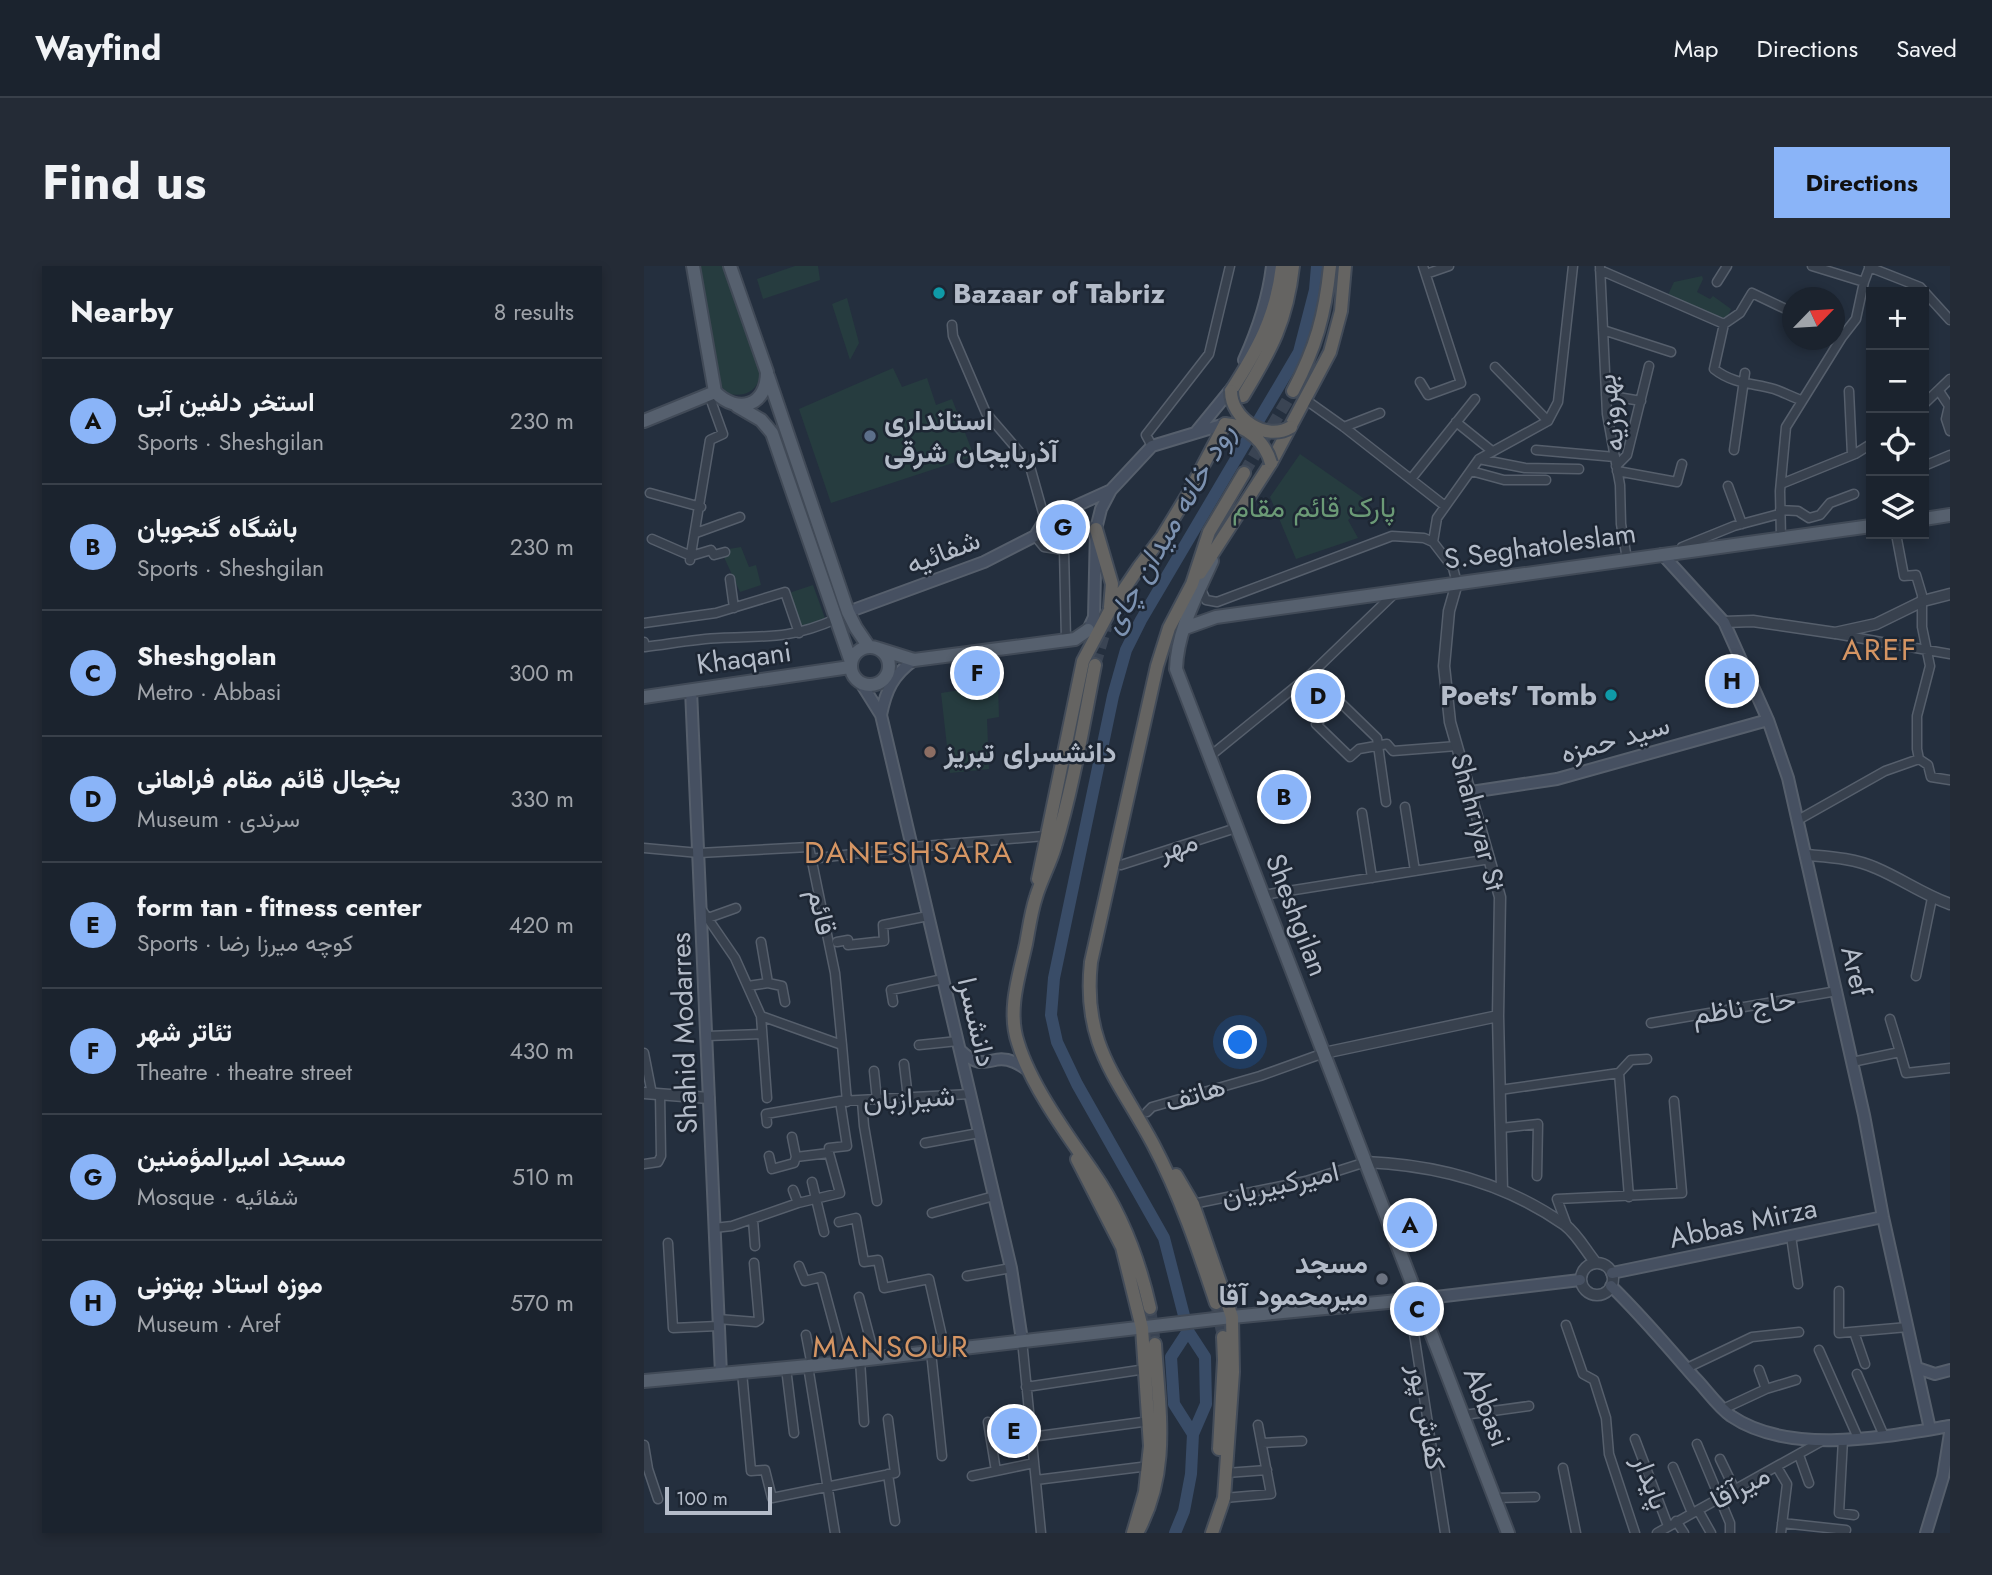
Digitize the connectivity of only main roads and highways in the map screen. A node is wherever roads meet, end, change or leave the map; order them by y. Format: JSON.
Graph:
{"nodes":[{"id":1,"x":693,"y":266,"type":"edge"},
{"id":2,"x":730,"y":266,"type":"edge"},
{"id":3,"x":1272,"y":266,"type":"edge"},
{"id":4,"x":1282,"y":266,"type":"edge"},
{"id":5,"x":1293,"y":266,"type":"edge"},
{"id":6,"x":1330,"y":266,"type":"edge"},
{"id":7,"x":1346,"y":268,"type":"edge"},
{"id":8,"x":767,"y":372,"type":"junction"},
{"id":9,"x":1293,"y":391,"type":"tunnel mouth"},
{"id":10,"x":712,"y":393,"type":"junction"},
{"id":11,"x":1237,"y":394,"type":"junction"},
{"id":12,"x":733,"y":404,"type":"junction"},
{"id":13,"x":781,"y":415,"type":"junction"},
{"id":14,"x":644,"y":421,"type":"edge"},
{"id":15,"x":762,"y":421,"type":"junction"},
{"id":16,"x":1225,"y":424,"type":"junction"},
{"id":17,"x":1291,"y":427,"type":"junction"},
{"id":18,"x":1196,"y":432,"type":"junction"},
{"id":19,"x":1271,"y":463,"type":"junction"},
{"id":20,"x":1244,"y":472,"type":"tunnel mouth"},
{"id":21,"x":1111,"y":490,"type":"junction"},
{"id":22,"x":1950,"y":515,"type":"edge"},
{"id":23,"x":1929,"y":518,"type":"edge"},
{"id":24,"x":1866,"y":527,"type":"edge"},
{"id":25,"x":1096,"y":529,"type":"junction"},
{"id":26,"x":1662,"y":554,"type":"junction"},
{"id":27,"x":1196,"y":586,"type":"junction"},
{"id":28,"x":1110,"y":610,"type":"junction"},
{"id":29,"x":848,"y":612,"type":"junction"},
{"id":30,"x":1185,"y":628,"type":"junction"},
{"id":31,"x":1088,"y":630,"type":"joint"},
{"id":32,"x":841,"y":634,"type":"junction"},
{"id":33,"x":874,"y":648,"type":"junction"},
{"id":34,"x":914,"y":660,"type":"junction"},
{"id":35,"x":851,"y":664,"type":"junction"},
{"id":36,"x":1094,"y":665,"type":"tunnel mouth"},
{"id":37,"x":832,"y":669,"type":"junction"},
{"id":38,"x":861,"y":683,"type":"junction"},
{"id":39,"x":691,"y":690,"type":"junction"},
{"id":40,"x":644,"y":697,"type":"edge"},
{"id":41,"x":881,"y":715,"type":"junction"},
{"id":42,"x":1768,"y":720,"type":"junction"},
{"id":43,"x":1471,"y":792,"type":"road end"},
{"id":44,"x":1035,"y":898,"type":"junction"},
{"id":45,"x":959,"y":1046,"type":"junction"},
{"id":46,"x":1031,"y":1072,"type":"junction"},
{"id":47,"x":1070,"y":1143,"type":"junction"},
{"id":48,"x":1153,"y":1144,"type":"junction"},
{"id":49,"x":1883,"y":1217,"type":"junction"},
{"id":50,"x":1612,"y":1273,"type":"road end"},
{"id":51,"x":1580,"y":1280,"type":"road end"},
{"id":52,"x":1611,"y":1286,"type":"road end"},
{"id":53,"x":1414,"y":1300,"type":"junction"},
{"id":54,"x":1216,"y":1303,"type":"tunnel mouth"},
{"id":55,"x":1150,"y":1308,"type":"tunnel mouth"},
{"id":56,"x":1231,"y":1317,"type":"junction"},
{"id":57,"x":1143,"y":1328,"type":"junction"},
{"id":58,"x":1223,"y":1337,"type":"tunnel mouth"},
{"id":59,"x":1022,"y":1340,"type":"junction"},
{"id":60,"x":1155,"y":1344,"type":"tunnel mouth"},
{"id":61,"x":1917,"y":1368,"type":"junction"},
{"id":62,"x":1950,"y":1370,"type":"edge"},
{"id":63,"x":721,"y":1374,"type":"junction"},
{"id":64,"x":644,"y":1381,"type":"edge"},
{"id":65,"x":1950,"y":1426,"type":"edge"},
{"id":66,"x":1930,"y":1430,"type":"junction"},
{"id":67,"x":1950,"y":1433,"type":"edge"},
{"id":68,"x":1135,"y":1533,"type":"edge"},
{"id":69,"x":1212,"y":1533,"type":"edge"},
{"id":70,"x":1508,"y":1533,"type":"edge"},
{"id":71,"x":1926,"y":1533,"type":"edge"}],
"edges":[{"from":1,"to":10,"type":"main road"},
{"from":2,"to":8,"type":"main road"},
{"from":3,"to":11,"type":"main road"},
{"from":4,"to":11,"type":"highway"},
{"from":5,"to":11,"type":"highway"},
{"from":6,"to":9,"type":"highway"},
{"from":7,"to":17,"type":"highway"},
{"from":8,"to":12,"type":"main road"},
{"from":8,"to":13,"type":"main road"},
{"from":10,"to":12,"type":"main road"},
{"from":10,"to":14,"type":"main road"},
{"from":11,"to":17,"type":"highway","bridge":true},
{"from":11,"to":18,"type":"main road"},
{"from":12,"to":15,"type":"main road"},
{"from":13,"to":15,"type":"main road"},
{"from":13,"to":29,"type":"main road"},
{"from":15,"to":32,"type":"main road"},
{"from":16,"to":18,"type":"main road"},
{"from":16,"to":19,"type":"highway","bridge":true},
{"from":16,"to":28,"type":"highway"},
{"from":17,"to":19,"type":"highway"},
{"from":18,"to":21,"type":"main road"},
{"from":19,"to":27,"type":"highway"},
{"from":20,"to":27,"type":"highway"},
{"from":21,"to":25,"type":"main road"},
{"from":21,"to":29,"type":"main road","name":"شفائیه"},
{"from":22,"to":23,"type":"main road"},
{"from":24,"to":26,"type":"main road","name":"S.Seghatoleslam"},
{"from":25,"to":28,"type":"highway"},
{"from":25,"to":31,"type":"main road"},
{"from":26,"to":30,"type":"main road","name":"S.Seghatoleslam"},
{"from":26,"to":42,"type":"main road","name":"Aref"},
{"from":27,"to":30,"type":"main road","name":"Sheshgilan"},
{"from":27,"to":48,"type":"highway"},
{"from":28,"to":44,"type":"highway"},
{"from":29,"to":33,"type":"main road"},
{"from":30,"to":53,"type":"main road","name":"Sheshgilan"},
{"from":31,"to":34,"type":"main road"},
{"from":32,"to":35,"type":"main road"},
{"from":32,"to":37,"type":"main road"},
{"from":33,"to":34,"type":"main road"},
{"from":33,"to":35,"type":"main road"},
{"from":33,"to":38,"type":"main road"},
{"from":34,"to":41,"type":"main road"},
{"from":35,"to":37,"type":"main road","name":"Khaqani"},
{"from":35,"to":38,"type":"main road"},
{"from":36,"to":44,"type":"highway"},
{"from":37,"to":39,"type":"main road","name":"Khaqani"},
{"from":38,"to":41,"type":"main road"},
{"from":39,"to":40,"type":"main road","name":"Khaqani"},
{"from":39,"to":63,"type":"main road","name":"Shahid Modarres"},
{"from":41,"to":45,"type":"main road","name":"دانشسرا"},
{"from":42,"to":43,"type":"main road","name":"سید حمزه"},
{"from":42,"to":49,"type":"main road","name":"Aref"},
{"from":44,"to":46,"type":"highway"},
{"from":45,"to":46,"type":"main road"},
{"from":45,"to":59,"type":"main road","name":"دانشسرا"},
{"from":46,"to":47,"type":"highway"},
{"from":47,"to":55,"type":"highway"},
{"from":47,"to":57,"type":"highway"},
{"from":48,"to":54,"type":"highway"},
{"from":48,"to":56,"type":"highway"},
{"from":49,"to":50,"type":"main road","name":"Abbas Mirza"},
{"from":49,"to":61,"type":"main road","name":"Aref"},
{"from":51,"to":53,"type":"main road"},
{"from":52,"to":66,"type":"main road"},
{"from":53,"to":56,"type":"main road"},
{"from":53,"to":70,"type":"main road","name":"Abbasi"},
{"from":56,"to":57,"type":"main road"},
{"from":56,"to":69,"type":"highway"},
{"from":57,"to":59,"type":"main road"},
{"from":57,"to":68,"type":"highway"},
{"from":58,"to":69,"type":"highway"},
{"from":59,"to":63,"type":"main road"},
{"from":60,"to":68,"type":"highway"},
{"from":61,"to":62,"type":"main road"},
{"from":61,"to":66,"type":"main road","name":"Aref"},
{"from":63,"to":64,"type":"main road"},
{"from":65,"to":66,"type":"main road"},
{"from":67,"to":71,"type":"main road"}]}
